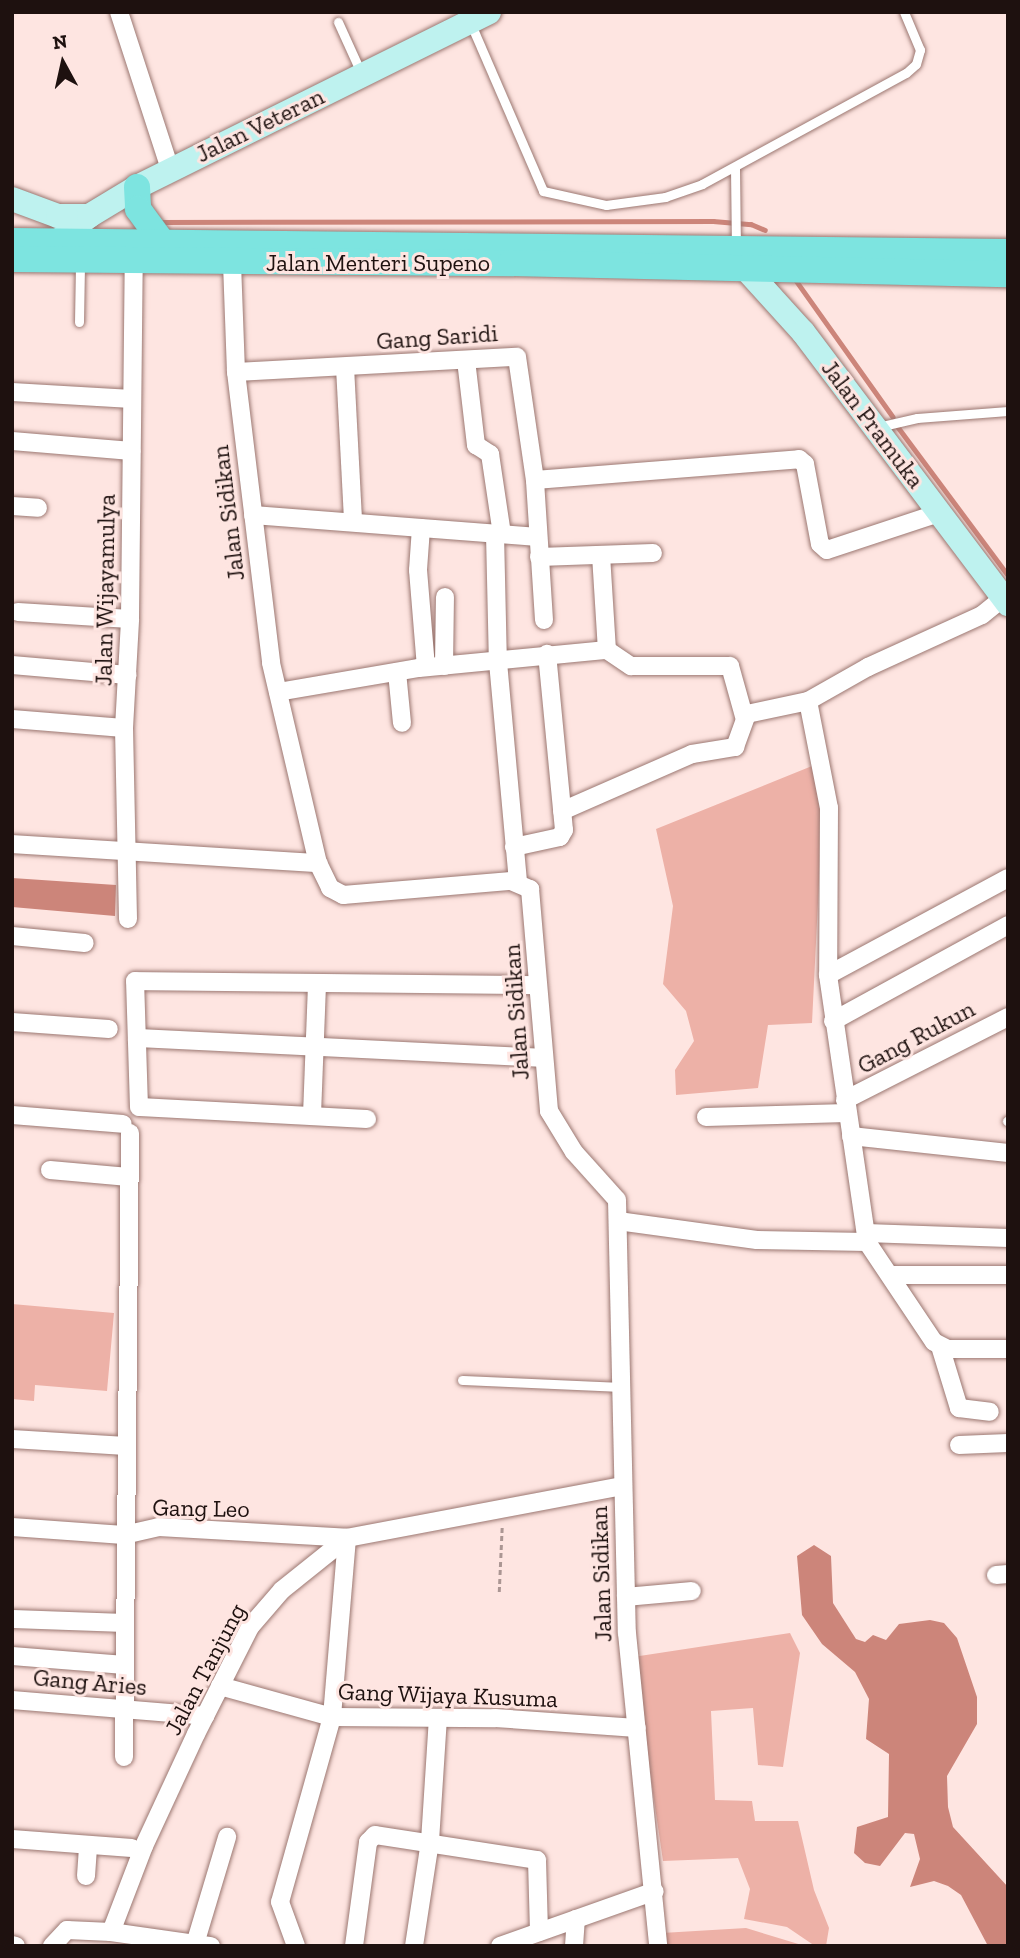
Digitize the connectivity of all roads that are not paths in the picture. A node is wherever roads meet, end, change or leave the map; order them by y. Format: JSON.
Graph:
{"nodes":[{"id":1,"x":119,"y":12,"type":"edge"},
{"id":2,"x":904,"y":12,"type":"edge"},
{"id":3,"x":479,"y":17,"type":"edge"},
{"id":4,"x":338,"y":22,"type":"dead end"},
{"id":5,"x":362,"y":75,"type":"junction"},
{"id":6,"x":735,"y":168,"type":"junction"},
{"id":7,"x":170,"y":169,"type":"junction"},
{"id":8,"x":137,"y":187,"type":"junction"},
{"id":9,"x":12,"y":199,"type":"edge"},
{"id":10,"x":89,"y":216,"type":"junction"},
{"id":11,"x":163,"y":243,"type":"junction"},
{"id":12,"x":14,"y":246,"type":"edge"},
{"id":13,"x":738,"y":248,"type":"junction"},
{"id":14,"x":53,"y":251,"type":"junction"},
{"id":15,"x":1008,"y":252,"type":"edge"},
{"id":16,"x":511,"y":253,"type":"junction"},
{"id":17,"x":80,"y":260,"type":"junction"},
{"id":18,"x":134,"y":262,"type":"junction"},
{"id":19,"x":232,"y":263,"type":"junction"},
{"id":20,"x":1008,"y":274,"type":"edge"},
{"id":21,"x":79,"y":322,"type":"dead end"},
{"id":22,"x":466,"y":360,"type":"junction"},
{"id":23,"x":345,"y":367,"type":"junction"},
{"id":24,"x":236,"y":372,"type":"junction"},
{"id":25,"x":12,"y":392,"type":"edge"},
{"id":26,"x":132,"y":399,"type":"junction"},
{"id":27,"x":1008,"y":411,"type":"edge"},
{"id":28,"x":876,"y":428,"type":"junction"},
{"id":29,"x":12,"y":441,"type":"edge"},
{"id":30,"x":132,"y":451,"type":"junction"},
{"id":31,"x":535,"y":480,"type":"junction"},
{"id":32,"x":12,"y":506,"type":"edge"},
{"id":33,"x":38,"y":508,"type":"dead end"},
{"id":34,"x":939,"y":513,"type":"junction"},
{"id":35,"x":253,"y":515,"type":"junction"},
{"id":36,"x":353,"y":522,"type":"junction"},
{"id":37,"x":421,"y":528,"type":"junction"},
{"id":38,"x":498,"y":534,"type":"junction"},
{"id":39,"x":538,"y":537,"type":"junction"},
{"id":40,"x":653,"y":553,"type":"dead end"},
{"id":41,"x":601,"y":555,"type":"junction"},
{"id":42,"x":539,"y":557,"type":"junction"},
{"id":43,"x":446,"y":597,"type":"dead end"},
{"id":44,"x":1006,"y":599,"type":"edge"},
{"id":45,"x":18,"y":612,"type":"dead end"},
{"id":46,"x":130,"y":619,"type":"junction"},
{"id":47,"x":544,"y":620,"type":"dead end"},
{"id":48,"x":607,"y":650,"type":"junction"},
{"id":49,"x":547,"y":654,"type":"junction"},
{"id":50,"x":498,"y":662,"type":"junction"},
{"id":51,"x":12,"y":665,"type":"edge"},
{"id":52,"x":435,"y":667,"type":"junction"},
{"id":53,"x":397,"y":672,"type":"junction"},
{"id":54,"x":128,"y":676,"type":"junction"},
{"id":55,"x":278,"y":692,"type":"junction"},
{"id":56,"x":808,"y":701,"type":"junction"},
{"id":57,"x":744,"y":716,"type":"junction"},
{"id":58,"x":12,"y":719,"type":"edge"},
{"id":59,"x":402,"y":723,"type":"dead end"},
{"id":60,"x":124,"y":728,"type":"junction"},
{"id":61,"x":562,"y":811,"type":"junction"},
{"id":62,"x":12,"y":844,"type":"edge"},
{"id":63,"x":514,"y":847,"type":"junction"},
{"id":64,"x":128,"y":852,"type":"junction"},
{"id":65,"x":318,"y":863,"type":"junction"},
{"id":66,"x":1008,"y":878,"type":"edge"},
{"id":67,"x":518,"y":881,"type":"junction"},
{"id":68,"x":128,"y":919,"type":"dead end"},
{"id":69,"x":1008,"y":925,"type":"edge"},
{"id":70,"x":12,"y":936,"type":"edge"},
{"id":71,"x":85,"y":943,"type":"dead end"},
{"id":72,"x":828,"y":975,"type":"junction"},
{"id":73,"x":317,"y":985,"type":"junction"},
{"id":74,"x":537,"y":985,"type":"junction"},
{"id":75,"x":1008,"y":1017,"type":"edge"},
{"id":76,"x":834,"y":1021,"type":"junction"},
{"id":77,"x":12,"y":1022,"type":"edge"},
{"id":78,"x":109,"y":1029,"type":"dead end"},
{"id":79,"x":137,"y":1038,"type":"junction"},
{"id":80,"x":314,"y":1048,"type":"junction"},
{"id":81,"x":542,"y":1058,"type":"junction"},
{"id":82,"x":846,"y":1106,"type":"junction"},
{"id":83,"x":12,"y":1115,"type":"edge"},
{"id":84,"x":312,"y":1115,"type":"junction"},
{"id":85,"x":706,"y":1117,"type":"dead end"},
{"id":86,"x":367,"y":1119,"type":"dead end"},
{"id":87,"x":851,"y":1136,"type":"junction"},
{"id":88,"x":1008,"y":1153,"type":"edge"},
{"id":89,"x":50,"y":1170,"type":"dead end"},
{"id":90,"x":129,"y":1177,"type":"junction"},
{"id":91,"x":618,"y":1221,"type":"junction"},
{"id":92,"x":867,"y":1237,"type":"junction"},
{"id":93,"x":1008,"y":1238,"type":"edge"},
{"id":94,"x":890,"y":1275,"type":"junction"},
{"id":95,"x":1008,"y":1275,"type":"edge"},
{"id":96,"x":940,"y":1346,"type":"junction"},
{"id":97,"x":1008,"y":1349,"type":"edge"},
{"id":98,"x":462,"y":1380,"type":"dead end"},
{"id":99,"x":623,"y":1387,"type":"junction"},
{"id":100,"x":990,"y":1412,"type":"dead end"},
{"id":101,"x":12,"y":1439,"type":"edge"},
{"id":102,"x":1008,"y":1443,"type":"edge"},
{"id":103,"x":126,"y":1446,"type":"junction"},
{"id":104,"x":959,"y":1446,"type":"dead end"},
{"id":105,"x":622,"y":1486,"type":"junction"},
{"id":106,"x":12,"y":1527,"type":"edge"},
{"id":107,"x":124,"y":1535,"type":"junction"},
{"id":108,"x":347,"y":1538,"type":"junction"},
{"id":109,"x":692,"y":1591,"type":"dead end"},
{"id":110,"x":626,"y":1597,"type":"junction"},
{"id":111,"x":13,"y":1619,"type":"edge"},
{"id":112,"x":125,"y":1623,"type":"junction"},
{"id":113,"x":12,"y":1656,"type":"edge"},
{"id":114,"x":125,"y":1665,"type":"junction"},
{"id":115,"x":220,"y":1686,"type":"junction"},
{"id":116,"x":12,"y":1700,"type":"edge"},
{"id":117,"x":126,"y":1711,"type":"junction"},
{"id":118,"x":205,"y":1716,"type":"junction"},
{"id":119,"x":332,"y":1717,"type":"junction"},
{"id":120,"x":438,"y":1718,"type":"junction"},
{"id":121,"x":637,"y":1728,"type":"junction"},
{"id":122,"x":124,"y":1757,"type":"dead end"},
{"id":123,"x":227,"y":1837,"type":"dead end"},
{"id":124,"x":12,"y":1839,"type":"edge"},
{"id":125,"x":430,"y":1841,"type":"junction"},
{"id":126,"x":88,"y":1845,"type":"junction"},
{"id":127,"x":131,"y":1848,"type":"dead end"},
{"id":128,"x":86,"y":1877,"type":"dead end"},
{"id":129,"x":655,"y":1891,"type":"junction"},
{"id":130,"x":576,"y":1919,"type":"junction"},
{"id":131,"x":111,"y":1932,"type":"junction"},
{"id":132,"x":539,"y":1932,"type":"junction"},
{"id":133,"x":194,"y":1944,"type":"edge"},
{"id":134,"x":52,"y":1946,"type":"edge"},
{"id":135,"x":296,"y":1946,"type":"edge"},
{"id":136,"x":354,"y":1946,"type":"edge"},
{"id":137,"x":414,"y":1946,"type":"edge"},
{"id":138,"x":500,"y":1946,"type":"edge"},
{"id":139,"x":574,"y":1946,"type":"edge"},
{"id":140,"x":658,"y":1946,"type":"edge"}],
"edges":[{"from":1,"to":7,"type":"street"},
{"from":2,"to":6,"type":"lane"},
{"from":3,"to":5,"type":"main road","name":"Jalan Veteran"},
{"from":3,"to":6,"type":"lane"},
{"from":4,"to":5,"type":"lane"},
{"from":5,"to":7,"type":"main road","name":"Jalan Veteran"},
{"from":6,"to":13,"type":"lane"},
{"from":7,"to":8,"type":"main road","name":"Jalan Veteran"},
{"from":8,"to":10,"type":"main road","name":"Jalan Veteran"},
{"from":8,"to":11,"type":"main road"},
{"from":9,"to":10,"type":"main road"},
{"from":10,"to":14,"type":"main road","name":"Jalan Veteran"},
{"from":11,"to":14,"type":"main road","name":"Jalan Menteri Supeno"},
{"from":11,"to":16,"type":"main road","name":"Jalan Menteri Supeno"},
{"from":12,"to":14,"type":"main road","name":"Jalan Menteri Supeno"},
{"from":13,"to":15,"type":"main road"},
{"from":13,"to":16,"type":"main road","name":"Jalan Menteri Supeno"},
{"from":13,"to":20,"type":"main road"},
{"from":13,"to":28,"type":"main road","name":"Jalan Pramuka"},
{"from":14,"to":17,"type":"main road","name":"Jalan Menteri Supeno"},
{"from":16,"to":19,"type":"main road","name":"Jalan Menteri Supeno"},
{"from":17,"to":18,"type":"main road","name":"Jalan Menteri Supeno"},
{"from":17,"to":21,"type":"lane"},
{"from":18,"to":19,"type":"main road","name":"Jalan Menteri Supeno"},
{"from":18,"to":26,"type":"street","name":"Jalan Wijayamulya"},
{"from":19,"to":24,"type":"street","name":"Jalan Sidikan"},
{"from":22,"to":23,"type":"street","name":"Gang Saridi"},
{"from":22,"to":31,"type":"street","name":"Gang Saridi"},
{"from":22,"to":38,"type":"street"},
{"from":23,"to":24,"type":"street","name":"Gang Saridi"},
{"from":23,"to":36,"type":"street"},
{"from":24,"to":35,"type":"street","name":"Jalan Sidikan"},
{"from":25,"to":26,"type":"street"},
{"from":26,"to":30,"type":"street","name":"Jalan Wijayamulya"},
{"from":27,"to":28,"type":"lane"},
{"from":28,"to":34,"type":"main road","name":"Jalan Pramuka"},
{"from":29,"to":30,"type":"street"},
{"from":30,"to":46,"type":"street","name":"Jalan Wijayamulya"},
{"from":31,"to":34,"type":"street"},
{"from":31,"to":39,"type":"street"},
{"from":32,"to":33,"type":"street"},
{"from":34,"to":44,"type":"main road","name":"Jalan Pramuka"},
{"from":35,"to":36,"type":"street"},
{"from":35,"to":55,"type":"street","name":"Jalan Sidikan"},
{"from":36,"to":37,"type":"street"},
{"from":37,"to":38,"type":"street"},
{"from":37,"to":52,"type":"street"},
{"from":38,"to":39,"type":"street"},
{"from":38,"to":50,"type":"street"},
{"from":39,"to":42,"type":"street"},
{"from":40,"to":41,"type":"street"},
{"from":41,"to":42,"type":"street"},
{"from":41,"to":48,"type":"street"},
{"from":42,"to":47,"type":"street"},
{"from":43,"to":52,"type":"street"},
{"from":44,"to":56,"type":"street"},
{"from":45,"to":46,"type":"street"},
{"from":46,"to":54,"type":"street","name":"Jalan Wijayamulya"},
{"from":48,"to":49,"type":"street"},
{"from":48,"to":57,"type":"street"},
{"from":49,"to":50,"type":"street"},
{"from":49,"to":61,"type":"street"},
{"from":50,"to":52,"type":"street"},
{"from":50,"to":63,"type":"street"},
{"from":51,"to":54,"type":"street"},
{"from":52,"to":53,"type":"street"},
{"from":53,"to":55,"type":"street"},
{"from":53,"to":59,"type":"street"},
{"from":54,"to":60,"type":"street","name":"Jalan Wijayamulya"},
{"from":55,"to":65,"type":"street","name":"Jalan Sidikan"},
{"from":56,"to":57,"type":"street"},
{"from":56,"to":72,"type":"street"},
{"from":57,"to":61,"type":"street"},
{"from":58,"to":60,"type":"street"},
{"from":60,"to":64,"type":"street","name":"Jalan Wijayamulya"},
{"from":61,"to":63,"type":"street"},
{"from":62,"to":64,"type":"street"},
{"from":63,"to":67,"type":"street"},
{"from":64,"to":65,"type":"street"},
{"from":64,"to":68,"type":"street","name":"Jalan Wijayamulya"},
{"from":65,"to":67,"type":"street","name":"Jalan Sidikan"},
{"from":66,"to":72,"type":"street"},
{"from":67,"to":74,"type":"street","name":"Jalan Sidikan"},
{"from":69,"to":76,"type":"street"},
{"from":70,"to":71,"type":"street"},
{"from":72,"to":76,"type":"street"},
{"from":73,"to":74,"type":"street"},
{"from":73,"to":79,"type":"street"},
{"from":73,"to":80,"type":"street"},
{"from":74,"to":81,"type":"street","name":"Jalan Sidikan"},
{"from":75,"to":82,"type":"street","name":"Gang Rukun"},
{"from":76,"to":82,"type":"street"},
{"from":77,"to":78,"type":"street"},
{"from":79,"to":80,"type":"street"},
{"from":79,"to":84,"type":"street"},
{"from":80,"to":81,"type":"street"},
{"from":80,"to":84,"type":"street"},
{"from":81,"to":91,"type":"street","name":"Jalan Sidikan"},
{"from":82,"to":85,"type":"street"},
{"from":82,"to":87,"type":"street"},
{"from":83,"to":90,"type":"street"},
{"from":84,"to":86,"type":"street"},
{"from":87,"to":88,"type":"street"},
{"from":87,"to":92,"type":"street"},
{"from":89,"to":90,"type":"street"},
{"from":90,"to":103,"type":"street"},
{"from":91,"to":92,"type":"street"},
{"from":91,"to":99,"type":"street","name":"Jalan Sidikan"},
{"from":92,"to":93,"type":"street"},
{"from":92,"to":94,"type":"street"},
{"from":94,"to":95,"type":"street"},
{"from":94,"to":96,"type":"street"},
{"from":96,"to":97,"type":"street"},
{"from":96,"to":100,"type":"street"},
{"from":98,"to":99,"type":"lane"},
{"from":99,"to":105,"type":"street","name":"Jalan Sidikan"},
{"from":101,"to":103,"type":"street"},
{"from":102,"to":104,"type":"street"},
{"from":103,"to":107,"type":"street"},
{"from":105,"to":108,"type":"street","name":"Jalan Tanjung"},
{"from":105,"to":110,"type":"street","name":"Jalan Sidikan"},
{"from":106,"to":107,"type":"street","name":"Gang Leo"},
{"from":107,"to":108,"type":"street","name":"Gang Leo"},
{"from":107,"to":112,"type":"street"},
{"from":108,"to":115,"type":"street","name":"Jalan Tanjung"},
{"from":108,"to":119,"type":"street"},
{"from":109,"to":110,"type":"street"},
{"from":110,"to":121,"type":"street","name":"Jalan Sidikan"},
{"from":111,"to":112,"type":"street"},
{"from":112,"to":114,"type":"street"},
{"from":113,"to":114,"type":"street"},
{"from":114,"to":117,"type":"street"},
{"from":115,"to":118,"type":"street","name":"Jalan Tanjung"},
{"from":115,"to":119,"type":"street","name":"Gang Wijaya Kusuma"},
{"from":116,"to":117,"type":"street","name":"Gang Aries"},
{"from":117,"to":118,"type":"street","name":"Gang Aries"},
{"from":117,"to":122,"type":"street"},
{"from":118,"to":131,"type":"street","name":"Jalan Tanjung"},
{"from":119,"to":120,"type":"street","name":"Gang Wijaya Kusuma"},
{"from":119,"to":135,"type":"street"},
{"from":120,"to":121,"type":"street","name":"Gang Wijaya Kusuma"},
{"from":120,"to":125,"type":"street"},
{"from":121,"to":129,"type":"street","name":"Jalan Sidikan"},
{"from":123,"to":133,"type":"street"},
{"from":124,"to":126,"type":"street"},
{"from":125,"to":132,"type":"street"},
{"from":125,"to":136,"type":"street"},
{"from":125,"to":137,"type":"street"},
{"from":126,"to":127,"type":"street"},
{"from":126,"to":128,"type":"street"},
{"from":129,"to":130,"type":"street"},
{"from":129,"to":140,"type":"street","name":"Jalan Sidikan"},
{"from":130,"to":132,"type":"street"},
{"from":130,"to":139,"type":"street"},
{"from":131,"to":133,"type":"street"},
{"from":131,"to":134,"type":"street"},
{"from":132,"to":138,"type":"street"}]}
